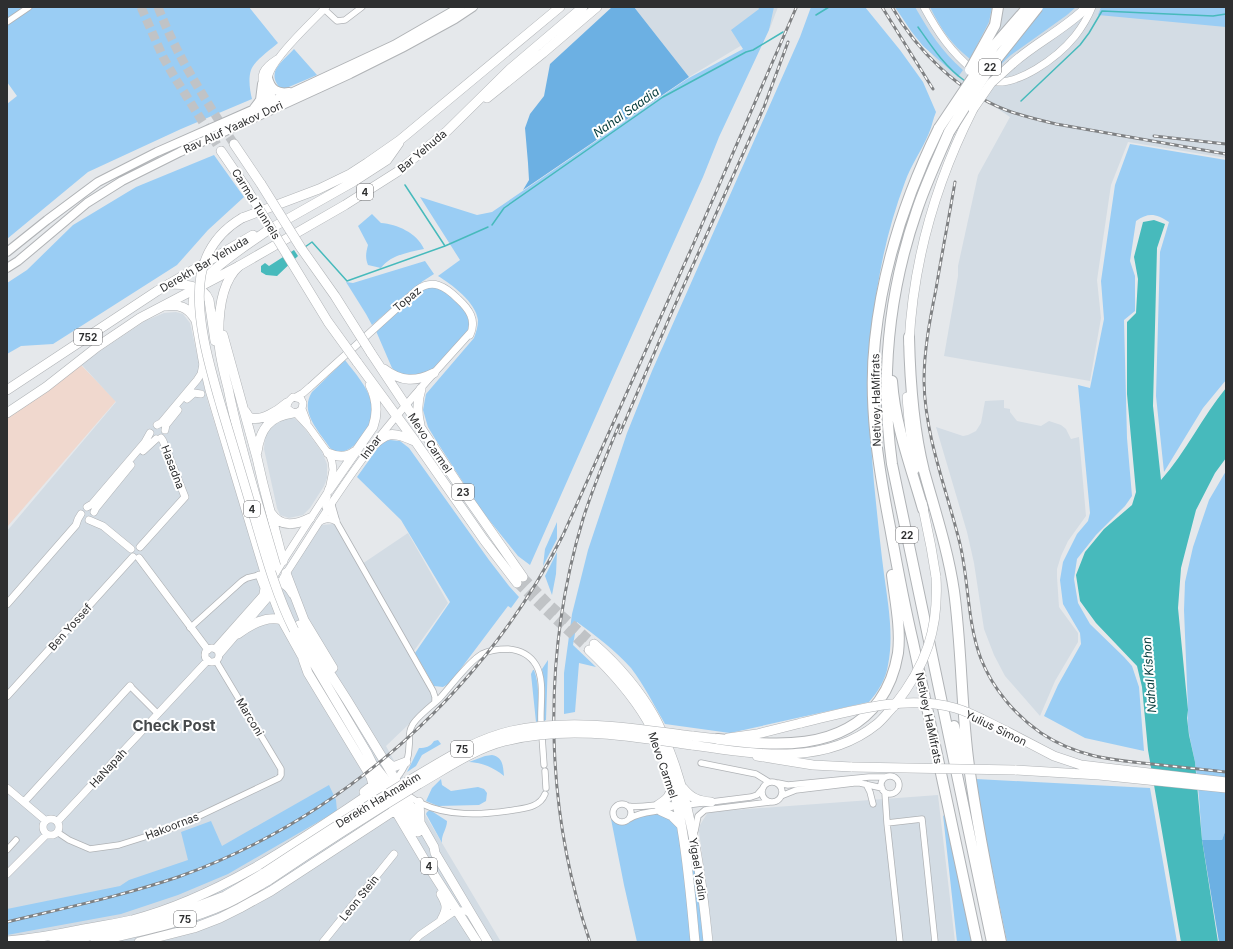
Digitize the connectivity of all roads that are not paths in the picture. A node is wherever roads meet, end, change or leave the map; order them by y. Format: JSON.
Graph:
{"nodes":[{"id":1,"x":29,"y":7,"type":"edge"},
{"id":2,"x":362,"y":7,"type":"edge"},
{"id":3,"x":460,"y":7,"type":"edge"},
{"id":4,"x":473,"y":7,"type":"edge"},
{"id":5,"x":559,"y":7,"type":"edge"},
{"id":6,"x":583,"y":7,"type":"edge"},
{"id":7,"x":597,"y":7,"type":"edge"},
{"id":8,"x":924,"y":7,"type":"edge"},
{"id":9,"x":998,"y":7,"type":"edge"},
{"id":10,"x":1028,"y":7,"type":"edge"},
{"id":11,"x":1038,"y":7,"type":"edge"},
{"id":12,"x":1087,"y":7,"type":"edge"},
{"id":13,"x":1092,"y":7,"type":"edge"},
{"id":14,"x":325,"y":8,"type":"edge"},
{"id":15,"x":7,"y":22,"type":"edge"},
{"id":16,"x":265,"y":81,"type":"junction"},
{"id":17,"x":294,"y":92,"type":"junction"},
{"id":18,"x":272,"y":104,"type":"junction"},
{"id":19,"x":254,"y":108,"type":"junction"},
{"id":20,"x":939,"y":128,"type":"junction"},
{"id":21,"x":447,"y":131,"type":"junction"},
{"id":22,"x":400,"y":140,"type":"junction"},
{"id":23,"x":234,"y":144,"type":"tunnel mouth"},
{"id":24,"x":221,"y":151,"type":"tunnel mouth"},
{"id":25,"x":268,"y":230,"type":"junction"},
{"id":26,"x":7,"y":252,"type":"edge"},
{"id":27,"x":239,"y":266,"type":"junction"},
{"id":28,"x":7,"y":268,"type":"edge"},
{"id":29,"x":169,"y":284,"type":"junction"},
{"id":30,"x":197,"y":288,"type":"junction"},
{"id":31,"x":160,"y":306,"type":"junction"},
{"id":32,"x":220,"y":314,"type":"junction"},
{"id":33,"x":892,"y":314,"type":"junction"},
{"id":34,"x":196,"y":321,"type":"junction"},
{"id":35,"x":909,"y":337,"type":"junction"},
{"id":36,"x":203,"y":360,"type":"junction"},
{"id":37,"x":222,"y":363,"type":"junction"},
{"id":38,"x":378,"y":364,"type":"junction"},
{"id":39,"x":364,"y":372,"type":"junction"},
{"id":40,"x":434,"y":373,"type":"junction"},
{"id":41,"x":310,"y":387,"type":"junction"},
{"id":42,"x":421,"y":389,"type":"junction"},
{"id":43,"x":7,"y":390,"type":"edge"},
{"id":44,"x":201,"y":394,"type":"dead end"},
{"id":45,"x":296,"y":397,"type":"junction"},
{"id":46,"x":287,"y":403,"type":"junction"},
{"id":47,"x":406,"y":406,"type":"junction"},
{"id":48,"x":244,"y":409,"type":"junction"},
{"id":49,"x":299,"y":410,"type":"junction"},
{"id":50,"x":7,"y":413,"type":"edge"},
{"id":51,"x":396,"y":416,"type":"junction"},
{"id":52,"x":157,"y":424,"type":"junction"},
{"id":53,"x":236,"y":426,"type":"junction"},
{"id":54,"x":165,"y":430,"type":"junction"},
{"id":55,"x":423,"y":432,"type":"junction"},
{"id":56,"x":150,"y":433,"type":"junction"},
{"id":57,"x":159,"y":439,"type":"junction"},
{"id":58,"x":415,"y":441,"type":"junction"},
{"id":59,"x":370,"y":448,"type":"junction"},
{"id":60,"x":357,"y":450,"type":"junction"},
{"id":61,"x":328,"y":453,"type":"junction"},
{"id":62,"x":257,"y":458,"type":"junction"},
{"id":63,"x":878,"y":468,"type":"junction"},
{"id":64,"x":340,"y":474,"type":"junction"},
{"id":65,"x":262,"y":484,"type":"junction"},
{"id":66,"x":329,"y":490,"type":"junction"},
{"id":67,"x":334,"y":498,"type":"junction"},
{"id":68,"x":87,"y":507,"type":"junction"},
{"id":69,"x":326,"y":509,"type":"junction"},
{"id":70,"x":923,"y":509,"type":"junction"},
{"id":71,"x":270,"y":511,"type":"junction"},
{"id":72,"x":94,"y":513,"type":"junction"},
{"id":73,"x":81,"y":514,"type":"junction"},
{"id":74,"x":88,"y":520,"type":"junction"},
{"id":75,"x":314,"y":520,"type":"junction"},
{"id":76,"x":336,"y":521,"type":"junction"},
{"id":77,"x":76,"y":525,"type":"junction"},
{"id":78,"x":102,"y":526,"type":"junction"},
{"id":79,"x":140,"y":548,"type":"junction"},
{"id":80,"x":131,"y":549,"type":"junction"},
{"id":81,"x":136,"y":557,"type":"junction"},
{"id":82,"x":260,"y":558,"type":"junction"},
{"id":83,"x":283,"y":561,"type":"junction"},
{"id":84,"x":286,"y":573,"type":"junction"},
{"id":85,"x":276,"y":574,"type":"junction"},
{"id":86,"x":259,"y":575,"type":"junction"},
{"id":87,"x":280,"y":582,"type":"junction"},
{"id":88,"x":918,"y":584,"type":"junction"},
{"id":89,"x":271,"y":590,"type":"junction"},
{"id":90,"x":294,"y":594,"type":"junction"},
{"id":91,"x":262,"y":596,"type":"junction"},
{"id":92,"x":7,"y":604,"type":"edge"},
{"id":93,"x":282,"y":620,"type":"junction"},
{"id":94,"x":190,"y":628,"type":"junction"},
{"id":95,"x":296,"y":628,"type":"junction"},
{"id":96,"x":238,"y":634,"type":"junction"},
{"id":97,"x":592,"y":647,"type":"tunnel mouth"},
{"id":98,"x":214,"y":654,"type":"junction"},
{"id":99,"x":303,"y":659,"type":"junction"},
{"id":100,"x":130,"y":686,"type":"joint"},
{"id":101,"x":450,"y":687,"type":"junction"},
{"id":102,"x":431,"y":688,"type":"junction"},
{"id":103,"x":7,"y":696,"type":"edge"},
{"id":104,"x":336,"y":699,"type":"junction"},
{"id":105,"x":347,"y":700,"type":"junction"},
{"id":106,"x":435,"y":703,"type":"junction"},
{"id":107,"x":158,"y":714,"type":"junction"},
{"id":108,"x":718,"y":739,"type":"junction"},
{"id":109,"x":692,"y":740,"type":"junction"},
{"id":110,"x":728,"y":750,"type":"junction"},
{"id":111,"x":382,"y":758,"type":"junction"},
{"id":112,"x":406,"y":762,"type":"junction"},
{"id":113,"x":701,"y":763,"type":"dead end"},
{"id":114,"x":1124,"y":774,"type":"junction"},
{"id":115,"x":281,"y":775,"type":"joint"},
{"id":116,"x":886,"y":777,"type":"junction"},
{"id":117,"x":858,"y":778,"type":"junction"},
{"id":118,"x":769,"y":782,"type":"junction"},
{"id":119,"x":1226,"y":782,"type":"edge"},
{"id":120,"x":676,"y":783,"type":"junction"},
{"id":121,"x":778,"y":783,"type":"junction"},
{"id":122,"x":866,"y":785,"type":"junction"},
{"id":123,"x":393,"y":787,"type":"junction"},
{"id":124,"x":7,"y":788,"type":"edge"},
{"id":125,"x":763,"y":788,"type":"junction"},
{"id":126,"x":1226,"y":788,"type":"edge"},
{"id":127,"x":884,"y":791,"type":"junction"},
{"id":128,"x":781,"y":796,"type":"junction"},
{"id":129,"x":359,"y":801,"type":"junction"},
{"id":130,"x":24,"y":802,"type":"junction"},
{"id":131,"x":419,"y":802,"type":"junction"},
{"id":132,"x":711,"y":802,"type":"junction"},
{"id":133,"x":770,"y":802,"type":"junction"},
{"id":134,"x":873,"y":804,"type":"dead end"},
{"id":135,"x":628,"y":806,"type":"junction"},
{"id":136,"x":682,"y":806,"type":"junction"},
{"id":137,"x":398,"y":807,"type":"junction"},
{"id":138,"x":659,"y":808,"type":"junction"},
{"id":139,"x":975,"y":808,"type":"junction"},
{"id":140,"x":629,"y":819,"type":"junction"},
{"id":141,"x":402,"y":820,"type":"junction"},
{"id":142,"x":46,"y":821,"type":"junction"},
{"id":143,"x":57,"y":822,"type":"junction"},
{"id":144,"x":887,"y":823,"type":"junction"},
{"id":145,"x":374,"y":824,"type":"junction"},
{"id":146,"x":681,"y":825,"type":"junction"},
{"id":147,"x":422,"y":828,"type":"junction"},
{"id":148,"x":57,"y":832,"type":"junction"},
{"id":149,"x":47,"y":834,"type":"junction"},
{"id":150,"x":16,"y":840,"type":"dead end"},
{"id":151,"x":695,"y":846,"type":"junction"},
{"id":152,"x":7,"y":850,"type":"edge"},
{"id":153,"x":435,"y":853,"type":"junction"},
{"id":154,"x":394,"y":854,"type":"dead end"},
{"id":155,"x":427,"y":864,"type":"junction"},
{"id":156,"x":7,"y":874,"type":"edge"},
{"id":157,"x":266,"y":876,"type":"junction"},
{"id":158,"x":458,"y":911,"type":"junction"},
{"id":159,"x":472,"y":914,"type":"junction"},
{"id":160,"x":442,"y":919,"type":"junction"},
{"id":161,"x":122,"y":922,"type":"junction"},
{"id":162,"x":86,"y":937,"type":"junction"},
{"id":163,"x":7,"y":941,"type":"edge"},
{"id":164,"x":54,"y":942,"type":"edge"},
{"id":165,"x":95,"y":942,"type":"edge"},
{"id":166,"x":139,"y":942,"type":"edge"},
{"id":167,"x":323,"y":942,"type":"edge"},
{"id":168,"x":413,"y":942,"type":"edge"},
{"id":169,"x":477,"y":942,"type":"edge"},
{"id":170,"x":488,"y":942,"type":"edge"},
{"id":171,"x":695,"y":942,"type":"edge"},
{"id":172,"x":708,"y":942,"type":"edge"},
{"id":173,"x":900,"y":942,"type":"edge"},
{"id":174,"x":935,"y":942,"type":"edge"},
{"id":175,"x":977,"y":942,"type":"edge"},
{"id":176,"x":992,"y":942,"type":"edge"},
{"id":177,"x":1001,"y":942,"type":"edge"}],
"edges":[{"from":1,"to":15,"type":"street"},
{"from":2,"to":14,"type":"street"},
{"from":3,"to":17,"type":"main road","name":"Rav Aluf Yaakov Dori"},
{"from":4,"to":18,"type":"main road","name":"Rav Aluf Yaakov Dori"},
{"from":5,"to":22,"type":"main road","name":"Bar Yehuda","number":"4"},
{"from":6,"to":21,"type":"main road","name":"Bar Yehuda","number":"4"},
{"from":7,"to":21,"type":"main road"},
{"from":8,"to":13,"type":"street"},
{"from":9,"to":20,"type":"highway","bridge":true},
{"from":10,"to":20,"type":"highway","name":"Netivey HaMifrats","number":"22","bridge":true},
{"from":11,"to":33,"type":"highway","name":"Netivey HaMifrats","number":"22","bridge":true},
{"from":12,"to":35,"type":"main road","bridge":true},
{"from":14,"to":16,"type":"street"},
{"from":16,"to":17,"type":"main road"},
{"from":16,"to":18,"type":"street"},
{"from":16,"to":19,"type":"main road"},
{"from":17,"to":18,"type":"main road","name":"Rav Aluf Yaakov Dori"},
{"from":18,"to":19,"type":"main road","name":"Rav Aluf Yaakov Dori"},
{"from":18,"to":28,"type":"main road","name":"Rav Aluf Yaakov Dori"},
{"from":19,"to":26,"type":"main road","name":"Rav Aluf Yaakov Dori"},
{"from":20,"to":63,"type":"highway","name":"Netivey HaMifrats","number":"22"},
{"from":21,"to":27,"type":"main road","name":"Bar Yehuda","number":"4"},
{"from":22,"to":25,"type":"main road","name":"Derekh Bar Yehuda","number":"752"},
{"from":22,"to":95,"type":"main road","number":"4","bridge":true},
{"from":23,"to":38,"type":"main road","name":"Carmel Tunnels","number":"23","bridge":true},
{"from":24,"to":39,"type":"main road","name":"Carmel Tunnels","number":"23","bridge":true},
{"from":25,"to":29,"type":"main road","name":"Derekh Bar Yehuda","number":"752"},
{"from":25,"to":30,"type":"main road"},
{"from":27,"to":30,"type":"main road","name":"Derekh Bar Yehuda","number":"752"},
{"from":27,"to":32,"type":"main road","number":"4"},
{"from":29,"to":30,"type":"main road"},
{"from":29,"to":43,"type":"main road","name":"Derekh Bar Yehuda","number":"752"},
{"from":30,"to":31,"type":"main road","name":"Derekh Bar Yehuda","number":"752"},
{"from":30,"to":34,"type":"main road"},
{"from":30,"to":37,"type":"main road"},
{"from":31,"to":34,"type":"main road"},
{"from":31,"to":50,"type":"main road","name":"Derekh Bar Yehuda","number":"752"},
{"from":32,"to":37,"type":"main road","number":"4"},
{"from":32,"to":48,"type":"main road"},
{"from":33,"to":70,"type":"highway"},
{"from":33,"to":88,"type":"highway","name":"Netivey HaMifrats","number":"22"},
{"from":34,"to":36,"type":"main road"},
{"from":35,"to":70,"type":"main road"},
{"from":35,"to":139,"type":"highway"},
{"from":36,"to":52,"type":"street"},
{"from":36,"to":82,"type":"main road"},
{"from":37,"to":53,"type":"main road","number":"4"},
{"from":38,"to":40,"type":"main road"},
{"from":38,"to":47,"type":"main road","number":"23"},
{"from":39,"to":51,"type":"main road","number":"23"},
{"from":39,"to":60,"type":"main road"},
{"from":40,"to":41,"type":"street","name":"Topaz"},
{"from":40,"to":42,"type":"street","name":"Inbar"},
{"from":41,"to":45,"type":"street"},
{"from":41,"to":49,"type":"street"},
{"from":42,"to":47,"type":"street","name":"Inbar"},
{"from":42,"to":55,"type":"main road"},
{"from":44,"to":54,"type":"street"},
{"from":45,"to":46,"type":"street"},
{"from":45,"to":49,"type":"street"},
{"from":46,"to":48,"type":"main road"},
{"from":46,"to":49,"type":"street"},
{"from":47,"to":51,"type":"street","name":"Inbar"},
{"from":47,"to":55,"type":"main road","name":"Mevo Carmel","number":"23"},
{"from":48,"to":62,"type":"main road"},
{"from":49,"to":61,"type":"street"},
{"from":49,"to":62,"type":"main road"},
{"from":51,"to":58,"type":"main road","name":"Mevo Carmel","number":"23"},
{"from":51,"to":59,"type":"street","name":"Inbar"},
{"from":52,"to":54,"type":"street"},
{"from":52,"to":56,"type":"street"},
{"from":53,"to":65,"type":"main road"},
{"from":53,"to":95,"type":"main road","number":"4","bridge":true},
{"from":54,"to":57,"type":"street"},
{"from":55,"to":58,"type":"main road","name":"Mevo Carmel","number":"23"},
{"from":56,"to":57,"type":"street"},
{"from":56,"to":68,"type":"street"},
{"from":57,"to":72,"type":"street"},
{"from":57,"to":79,"type":"street","name":"Hasadna"},
{"from":58,"to":59,"type":"main road"},
{"from":59,"to":67,"type":"street","name":"Inbar"},
{"from":60,"to":61,"type":"main road"},
{"from":60,"to":64,"type":"main road"},
{"from":61,"to":66,"type":"street"},
{"from":62,"to":65,"type":"main road"},
{"from":63,"to":108,"type":"highway"},
{"from":63,"to":175,"type":"highway","name":"Netivey HaMifrats","number":"22"},
{"from":64,"to":66,"type":"main road"},
{"from":64,"to":69,"type":"street"},
{"from":65,"to":71,"type":"main road"},
{"from":66,"to":75,"type":"street","name":"Inbar"},
{"from":67,"to":69,"type":"street","name":"Inbar"},
{"from":67,"to":76,"type":"street"},
{"from":68,"to":72,"type":"street"},
{"from":68,"to":73,"type":"street"},
{"from":69,"to":75,"type":"street","name":"Inbar"},
{"from":69,"to":76,"type":"street"},
{"from":70,"to":110,"type":"main road","bridge":true},
{"from":71,"to":75,"type":"main road"},
{"from":71,"to":83,"type":"main road"},
{"from":72,"to":74,"type":"street"},
{"from":72,"to":78,"type":"street"},
{"from":73,"to":74,"type":"street"},
{"from":73,"to":77,"type":"street"},
{"from":74,"to":77,"type":"street"},
{"from":74,"to":78,"type":"street"},
{"from":75,"to":76,"type":"street"},
{"from":75,"to":83,"type":"street","name":"Inbar"},
{"from":75,"to":84,"type":"street","name":"Inbar"},
{"from":76,"to":102,"type":"street"},
{"from":77,"to":92,"type":"street"},
{"from":78,"to":80,"type":"street"},
{"from":79,"to":80,"type":"street"},
{"from":79,"to":81,"type":"street"},
{"from":80,"to":81,"type":"street"},
{"from":81,"to":94,"type":"street","name":"Marconi"},
{"from":81,"to":103,"type":"street","name":"Ben Yossef"},
{"from":82,"to":85,"type":"main road"},
{"from":82,"to":86,"type":"main road"},
{"from":82,"to":89,"type":"main road"},
{"from":83,"to":84,"type":"street"},
{"from":83,"to":85,"type":"street"},
{"from":84,"to":85,"type":"main road"},
{"from":84,"to":87,"type":"street"},
{"from":84,"to":90,"type":"main road"},
{"from":85,"to":89,"type":"street"},
{"from":86,"to":91,"type":"street"},
{"from":86,"to":94,"type":"street"},
{"from":87,"to":89,"type":"main road"},
{"from":87,"to":90,"type":"main road"},
{"from":88,"to":139,"type":"highway"},
{"from":88,"to":176,"type":"highway","name":"Netivey HaMifrats","number":"22"},
{"from":89,"to":91,"type":"street"},
{"from":89,"to":93,"type":"main road"},
{"from":89,"to":96,"type":"street"},
{"from":90,"to":105,"type":"main road"},
{"from":91,"to":98,"type":"street"},
{"from":93,"to":96,"type":"main road"},
{"from":93,"to":99,"type":"main road"},
{"from":94,"to":98,"type":"street","name":"Marconi"},
{"from":95,"to":104,"type":"main road","number":"4"},
{"from":95,"to":105,"type":"main road","number":"4"},
{"from":96,"to":98,"type":"street"},
{"from":97,"to":120,"type":"main road","name":"Mevo Carmel"},
{"from":98,"to":107,"type":"street","name":"HaNapah"},
{"from":98,"to":115,"type":"street","name":"Marconi"},
{"from":99,"to":104,"type":"main road"},
{"from":99,"to":129,"type":"main road"},
{"from":100,"to":107,"type":"street"},
{"from":100,"to":130,"type":"street"},
{"from":101,"to":102,"type":"street"},
{"from":101,"to":106,"type":"street"},
{"from":101,"to":131,"type":"street"},
{"from":102,"to":106,"type":"street"},
{"from":104,"to":123,"type":"main road","number":"4"},
{"from":105,"to":111,"type":"main road","number":"4"},
{"from":106,"to":112,"type":"street"},
{"from":107,"to":143,"type":"street","name":"HaNapah"},
{"from":108,"to":109,"type":"main road","name":"Derekh HaAmakim","number":"75"},
{"from":108,"to":114,"type":"main road","name":"Yulius Simon","bridge":true},
{"from":109,"to":110,"type":"main road","name":"Derekh HaAmakim","number":"75"},
{"from":109,"to":157,"type":"main road","name":"Derekh HaAmakim","number":"75","bridge":true},
{"from":110,"to":114,"type":"main road","name":"Yulius Simon","bridge":true},
{"from":111,"to":112,"type":"main road"},
{"from":111,"to":123,"type":"main road","number":"4"},
{"from":112,"to":123,"type":"street"},
{"from":113,"to":118,"type":"street"},
{"from":114,"to":119,"type":"main road","name":"Yulius Simon"},
{"from":114,"to":126,"type":"main road","name":"Yulius Simon"},
{"from":115,"to":148,"type":"street","name":"Hakoornas"},
{"from":116,"to":117,"type":"street"},
{"from":116,"to":127,"type":"street"},
{"from":116,"to":127,"type":"street"},
{"from":117,"to":121,"type":"street"},
{"from":117,"to":122,"type":"street"},
{"from":118,"to":121,"type":"street"},
{"from":118,"to":125,"type":"street"},
{"from":120,"to":132,"type":"main road"},
{"from":120,"to":136,"type":"main road","name":"Mevo Carmel"},
{"from":120,"to":138,"type":"main road"},
{"from":121,"to":128,"type":"street"},
{"from":122,"to":127,"type":"street"},
{"from":122,"to":128,"type":"street"},
{"from":122,"to":134,"type":"street"},
{"from":123,"to":129,"type":"main road"},
{"from":123,"to":131,"type":"street"},
{"from":123,"to":137,"type":"main road","number":"4"},
{"from":123,"to":137,"type":"main road"},
{"from":123,"to":147,"type":"main road","number":"4"},
{"from":124,"to":130,"type":"street"},
{"from":125,"to":132,"type":"street"},
{"from":125,"to":133,"type":"street"},
{"from":127,"to":144,"type":"street"},
{"from":128,"to":133,"type":"street"},
{"from":129,"to":161,"type":"main road"},
{"from":130,"to":142,"type":"street"},
{"from":131,"to":147,"type":"main road"},
{"from":132,"to":136,"type":"street"},
{"from":133,"to":151,"type":"street"},
{"from":135,"to":138,"type":"street"},
{"from":135,"to":140,"type":"street"},
{"from":135,"to":140,"type":"street"},
{"from":136,"to":138,"type":"street"},
{"from":136,"to":146,"type":"main road","name":"Yigael Yadin"},
{"from":136,"to":151,"type":"main road","name":"Yigael Yadin"},
{"from":137,"to":141,"type":"main road","number":"4"},
{"from":137,"to":145,"type":"main road"},
{"from":137,"to":153,"type":"main road"},
{"from":138,"to":140,"type":"street"},
{"from":138,"to":146,"type":"main road"},
{"from":139,"to":177,"type":"highway"},
{"from":141,"to":145,"type":"main road"},
{"from":141,"to":155,"type":"main road","number":"4"},
{"from":142,"to":143,"type":"street"},
{"from":142,"to":149,"type":"street"},
{"from":143,"to":148,"type":"street"},
{"from":144,"to":173,"type":"street"},
{"from":144,"to":174,"type":"street"},
{"from":145,"to":166,"type":"main road"},
{"from":146,"to":171,"type":"main road","name":"Yigael Yadin"},
{"from":147,"to":153,"type":"main road","number":"4"},
{"from":148,"to":149,"type":"street"},
{"from":149,"to":156,"type":"street"},
{"from":150,"to":152,"type":"street"},
{"from":151,"to":172,"type":"main road","name":"Yigael Yadin"},
{"from":153,"to":159,"type":"main road","number":"4"},
{"from":154,"to":167,"type":"street","name":"Leon Stein"},
{"from":155,"to":158,"type":"main road","number":"4"},
{"from":155,"to":160,"type":"main road"},
{"from":157,"to":162,"type":"main road","name":"Derekh HaAmakim","number":"75"},
{"from":157,"to":165,"type":"main road","name":"Derekh HaAmakim","number":"75"},
{"from":158,"to":159,"type":"street"},
{"from":158,"to":160,"type":"street"},
{"from":158,"to":169,"type":"main road","number":"4"},
{"from":159,"to":170,"type":"main road","number":"4"},
{"from":160,"to":168,"type":"street"},
{"from":161,"to":162,"type":"main road"},
{"from":161,"to":163,"type":"main road"},
{"from":162,"to":164,"type":"main road","name":"Derekh HaAmakim","number":"75"}]}
